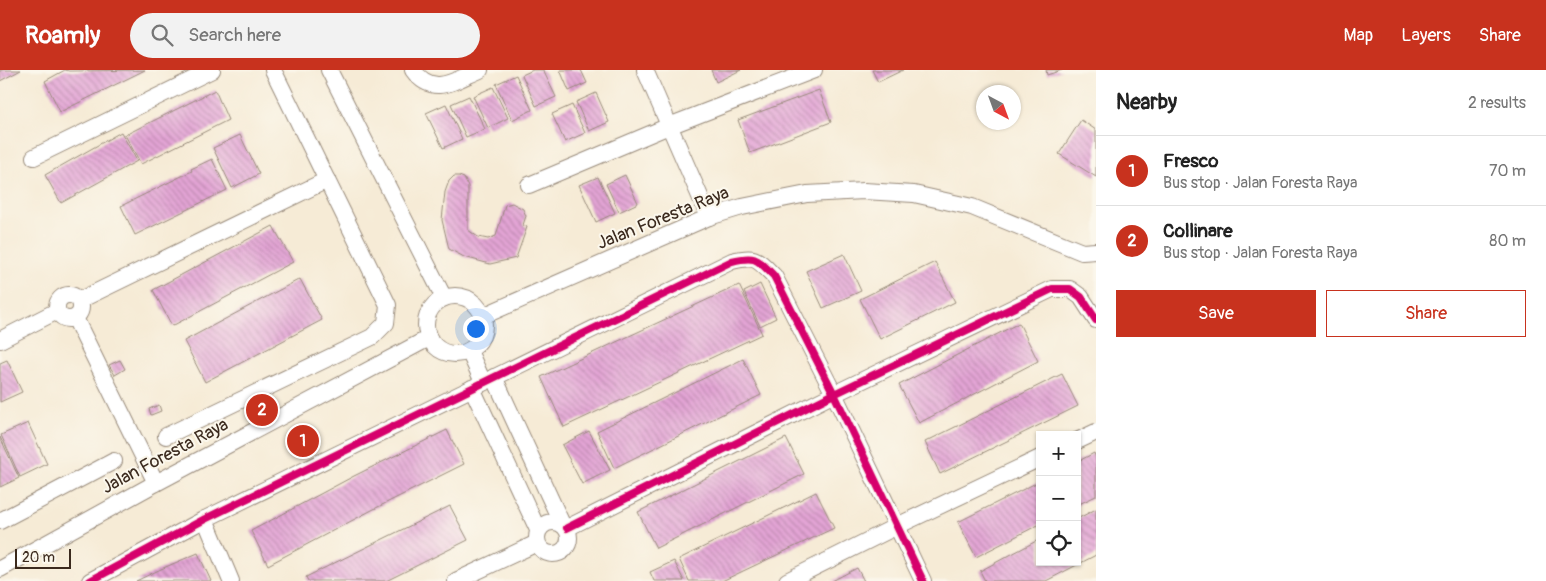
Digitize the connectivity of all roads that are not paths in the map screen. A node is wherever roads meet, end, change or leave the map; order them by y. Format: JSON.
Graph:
{"nodes":[{"id":1,"x":212,"y":70,"type":"edge"},
{"id":2,"x":273,"y":70,"type":"edge"},
{"id":3,"x":329,"y":70,"type":"edge"},
{"id":4,"x":413,"y":70,"type":"edge"},
{"id":5,"x":480,"y":70,"type":"edge"},
{"id":6,"x":645,"y":70,"type":"edge"},
{"id":7,"x":814,"y":70,"type":"edge"},
{"id":8,"x":669,"y":126,"type":"junction"},
{"id":9,"x":34,"y":157,"type":"dead end"},
{"id":10,"x":327,"y":180,"type":"junction"},
{"id":11,"x":529,"y":185,"type":"dead end"},
{"id":12,"x":709,"y":217,"type":"junction"},
{"id":13,"x":1096,"y":250,"type":"edge"},
{"id":14,"x":444,"y":298,"type":"junction"},
{"id":15,"x":80,"y":300,"type":"junction"},
{"id":16,"x":57,"y":310,"type":"junction"},
{"id":17,"x":483,"y":316,"type":"junction"},
{"id":18,"x":75,"y":318,"type":"junction"},
{"id":19,"x":1096,"y":320,"type":"edge"},
{"id":20,"x":429,"y":338,"type":"junction"},
{"id":21,"x":0,"y":340,"type":"edge"},
{"id":22,"x":469,"y":351,"type":"junction"},
{"id":23,"x":483,"y":382,"type":"junction"},
{"id":24,"x":834,"y":394,"type":"junction"},
{"id":25,"x":1096,"y":432,"type":"edge"},
{"id":26,"x":166,"y":436,"type":"dead end"},
{"id":27,"x":1081,"y":439,"type":"edge"},
{"id":28,"x":1036,"y":460,"type":"edge"},
{"id":29,"x":114,"y":461,"type":"dead end"},
{"id":30,"x":156,"y":483,"type":"junction"},
{"id":31,"x":205,"y":519,"type":"junction"},
{"id":32,"x":0,"y":521,"type":"edge"},
{"id":33,"x":564,"y":526,"type":"junction"},
{"id":34,"x":897,"y":526,"type":"junction"},
{"id":35,"x":538,"y":536,"type":"junction"},
{"id":36,"x":0,"y":569,"type":"edge"},
{"id":37,"x":90,"y":581,"type":"edge"},
{"id":38,"x":231,"y":581,"type":"edge"},
{"id":39,"x":456,"y":581,"type":"edge"},
{"id":40,"x":787,"y":581,"type":"edge"},
{"id":41,"x":923,"y":581,"type":"edge"}],
"edges":[{"from":1,"to":9,"type":"street"},
{"from":2,"to":10,"type":"street"},
{"from":3,"to":14,"type":"street"},
{"from":4,"to":5,"type":"street"},
{"from":6,"to":8,"type":"street"},
{"from":7,"to":8,"type":"street"},
{"from":8,"to":11,"type":"street"},
{"from":8,"to":12,"type":"street"},
{"from":10,"to":15,"type":"street"},
{"from":10,"to":26,"type":"street"},
{"from":12,"to":13,"type":"street","name":"Jalan Foresta Raya"},
{"from":12,"to":17,"type":"street","name":"Jalan Foresta Raya"},
{"from":14,"to":17,"type":"street"},
{"from":14,"to":20,"type":"street"},
{"from":15,"to":16,"type":"street"},
{"from":15,"to":18,"type":"street"},
{"from":16,"to":18,"type":"street"},
{"from":16,"to":21,"type":"street"},
{"from":17,"to":22,"type":"street"},
{"from":18,"to":30,"type":"street"},
{"from":19,"to":24,"type":"street"},
{"from":20,"to":22,"type":"street"},
{"from":20,"to":30,"type":"street","name":"Jalan Foresta Raya"},
{"from":22,"to":23,"type":"street"},
{"from":23,"to":24,"type":"street"},
{"from":23,"to":31,"type":"street"},
{"from":23,"to":33,"type":"street"},
{"from":23,"to":35,"type":"street"},
{"from":24,"to":33,"type":"street"},
{"from":24,"to":34,"type":"street"},
{"from":25,"to":27,"type":"street"},
{"from":28,"to":34,"type":"street"},
{"from":29,"to":32,"type":"street"},
{"from":30,"to":36,"type":"street","name":"Jalan Foresta Raya"},
{"from":31,"to":37,"type":"street"},
{"from":31,"to":38,"type":"street"},
{"from":33,"to":35,"type":"street"},
{"from":33,"to":35,"type":"street"},
{"from":34,"to":40,"type":"street"},
{"from":34,"to":41,"type":"street"},
{"from":35,"to":39,"type":"street"}]}
